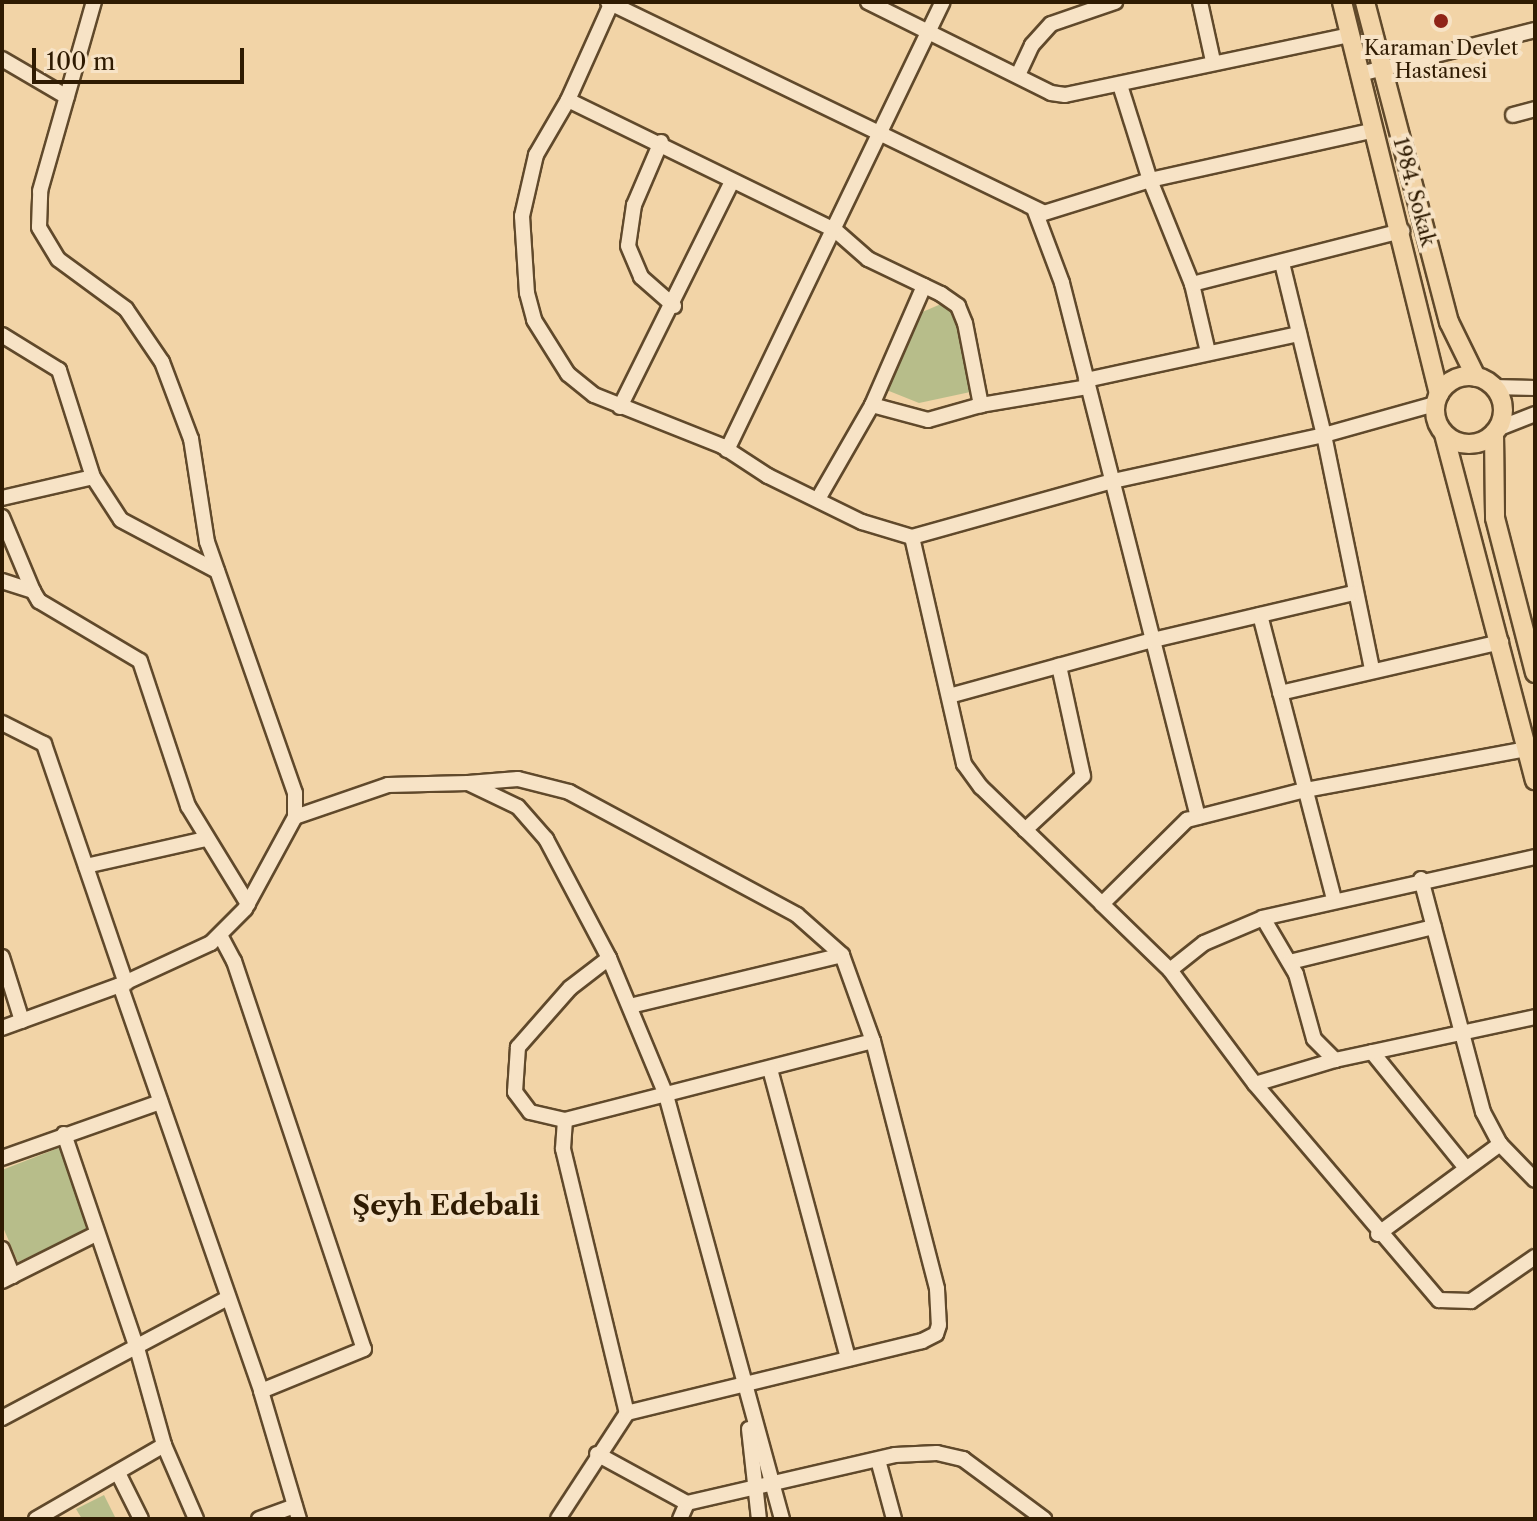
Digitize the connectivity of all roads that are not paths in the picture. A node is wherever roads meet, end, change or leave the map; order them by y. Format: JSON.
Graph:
{"nodes":[{"id":1,"x":94,"y":2,"type":"edge"},
{"id":2,"x":868,"y":2,"type":"edge"},
{"id":3,"x":943,"y":2,"type":"edge"},
{"id":4,"x":1115,"y":2,"type":"edge"},
{"id":5,"x":1200,"y":2,"type":"edge"},
{"id":6,"x":1342,"y":2,"type":"edge"},
{"id":7,"x":1365,"y":2,"type":"edge"},
{"id":8,"x":611,"y":3,"type":"edge"},
{"id":9,"x":1535,"y":30,"type":"edge"},
{"id":10,"x":927,"y":32,"type":"junction"},
{"id":11,"x":1350,"y":35,"type":"junction"},
{"id":12,"x":2,"y":59,"type":"edge"},
{"id":13,"x":1213,"y":61,"type":"junction"},
{"id":14,"x":1382,"y":68,"type":"junction"},
{"id":15,"x":1360,"y":74,"type":"junction"},
{"id":16,"x":1018,"y":75,"type":"junction"},
{"id":17,"x":1120,"y":85,"type":"junction"},
{"id":18,"x":67,"y":97,"type":"junction"},
{"id":19,"x":568,"y":100,"type":"junction"},
{"id":20,"x":1535,"y":109,"type":"edge"},
{"id":21,"x":1513,"y":115,"type":"dead end"},
{"id":22,"x":1375,"y":130,"type":"junction"},
{"id":23,"x":880,"y":138,"type":"junction"},
{"id":24,"x":661,"y":142,"type":"junction"},
{"id":25,"x":1150,"y":180,"type":"junction"},
{"id":26,"x":732,"y":181,"type":"junction"},
{"id":27,"x":1035,"y":211,"type":"junction"},
{"id":28,"x":835,"y":230,"type":"junction"},
{"id":29,"x":1402,"y":231,"type":"junction"},
{"id":30,"x":1282,"y":263,"type":"junction"},
{"id":31,"x":1192,"y":284,"type":"junction"},
{"id":32,"x":924,"y":286,"type":"junction"},
{"id":33,"x":674,"y":306,"type":"junction"},
{"id":34,"x":1299,"y":334,"type":"junction"},
{"id":35,"x":2,"y":335,"type":"edge"},
{"id":36,"x":1208,"y":352,"type":"junction"},
{"id":37,"x":1476,"y":377,"type":"junction"},
{"id":38,"x":1086,"y":383,"type":"junction"},
{"id":39,"x":1493,"y":387,"type":"junction"},
{"id":40,"x":1535,"y":388,"type":"edge"},
{"id":41,"x":1437,"y":399,"type":"junction"},
{"id":42,"x":872,"y":405,"type":"junction"},
{"id":43,"x":981,"y":405,"type":"junction"},
{"id":44,"x":620,"y":407,"type":"junction"},
{"id":45,"x":1535,"y":414,"type":"edge"},
{"id":46,"x":1496,"y":431,"type":"junction"},
{"id":47,"x":1444,"y":434,"type":"junction"},
{"id":48,"x":1324,"y":435,"type":"junction"},
{"id":49,"x":727,"y":450,"type":"junction"},
{"id":50,"x":93,"y":477,"type":"junction"},
{"id":51,"x":1113,"y":481,"type":"junction"},
{"id":52,"x":2,"y":498,"type":"edge"},
{"id":53,"x":818,"y":499,"type":"junction"},
{"id":54,"x":2,"y":517,"type":"edge"},
{"id":55,"x":912,"y":537,"type":"junction"},
{"id":56,"x":217,"y":571,"type":"junction"},
{"id":57,"x":2,"y":581,"type":"edge"},
{"id":58,"x":33,"y":591,"type":"junction"},
{"id":59,"x":1354,"y":593,"type":"junction"},
{"id":60,"x":1260,"y":615,"type":"junction"},
{"id":61,"x":1531,"y":637,"type":"edge"},
{"id":62,"x":1153,"y":640,"type":"junction"},
{"id":63,"x":1501,"y":642,"type":"junction"},
{"id":64,"x":1059,"y":666,"type":"junction"},
{"id":65,"x":1372,"y":669,"type":"junction"},
{"id":66,"x":1535,"y":673,"type":"edge"},
{"id":67,"x":1280,"y":693,"type":"junction"},
{"id":68,"x":949,"y":696,"type":"junction"},
{"id":69,"x":2,"y":723,"type":"edge"},
{"id":70,"x":1527,"y":749,"type":"junction"},
{"id":71,"x":1535,"y":780,"type":"edge"},
{"id":72,"x":468,"y":783,"type":"junction"},
{"id":73,"x":1305,"y":790,"type":"junction"},
{"id":74,"x":295,"y":817,"type":"junction"},
{"id":75,"x":1198,"y":817,"type":"junction"},
{"id":76,"x":1025,"y":830,"type":"junction"},
{"id":77,"x":206,"y":839,"type":"junction"},
{"id":78,"x":1535,"y":857,"type":"edge"},
{"id":79,"x":86,"y":866,"type":"junction"},
{"id":80,"x":1421,"y":879,"type":"junction"},
{"id":81,"x":1334,"y":899,"type":"junction"},
{"id":82,"x":248,"y":904,"type":"junction"},
{"id":83,"x":1102,"y":904,"type":"junction"},
{"id":84,"x":1263,"y":918,"type":"junction"},
{"id":85,"x":1434,"y":927,"type":"junction"},
{"id":86,"x":220,"y":935,"type":"junction"},
{"id":87,"x":842,"y":955,"type":"junction"},
{"id":88,"x":2,"y":957,"type":"edge"},
{"id":89,"x":609,"y":958,"type":"junction"},
{"id":90,"x":1290,"y":962,"type":"junction"},
{"id":91,"x":1170,"y":970,"type":"junction"},
{"id":92,"x":123,"y":984,"type":"junction"},
{"id":93,"x":630,"y":1006,"type":"junction"},
{"id":94,"x":1535,"y":1017,"type":"edge"},
{"id":95,"x":22,"y":1021,"type":"junction"},
{"id":96,"x":2,"y":1028,"type":"edge"},
{"id":97,"x":1462,"y":1036,"type":"junction"},
{"id":98,"x":873,"y":1041,"type":"junction"},
{"id":99,"x":1372,"y":1052,"type":"junction"},
{"id":100,"x":1335,"y":1060,"type":"junction"},
{"id":101,"x":770,"y":1069,"type":"junction"},
{"id":102,"x":1255,"y":1084,"type":"junction"},
{"id":103,"x":666,"y":1095,"type":"junction"},
{"id":104,"x":160,"y":1102,"type":"junction"},
{"id":105,"x":565,"y":1120,"type":"junction"},
{"id":106,"x":64,"y":1134,"type":"junction"},
{"id":107,"x":1500,"y":1144,"type":"junction"},
{"id":108,"x":2,"y":1158,"type":"edge"},
{"id":109,"x":1466,"y":1168,"type":"junction"},
{"id":110,"x":1535,"y":1180,"type":"edge"},
{"id":111,"x":96,"y":1234,"type":"junction"},
{"id":112,"x":1378,"y":1234,"type":"junction"},
{"id":113,"x":2,"y":1249,"type":"edge"},
{"id":114,"x":1535,"y":1257,"type":"edge"},
{"id":115,"x":8,"y":1278,"type":"edge"},
{"id":116,"x":228,"y":1298,"type":"junction"},
{"id":117,"x":137,"y":1348,"type":"junction"},
{"id":118,"x":848,"y":1359,"type":"junction"},
{"id":119,"x":743,"y":1385,"type":"junction"},
{"id":120,"x":261,"y":1391,"type":"junction"},
{"id":121,"x":627,"y":1413,"type":"junction"},
{"id":122,"x":2,"y":1418,"type":"edge"},
{"id":123,"x":164,"y":1445,"type":"junction"},
{"id":124,"x":597,"y":1454,"type":"junction"},
{"id":125,"x":878,"y":1460,"type":"junction"},
{"id":126,"x":118,"y":1473,"type":"junction"},
{"id":127,"x":773,"y":1486,"type":"junction"},
{"id":128,"x":757,"y":1489,"type":"junction"},
{"id":129,"x":687,"y":1503,"type":"junction"},
{"id":130,"x":297,"y":1513,"type":"edge"},
{"id":131,"x":36,"y":1519,"type":"edge"},
{"id":132,"x":141,"y":1519,"type":"edge"},
{"id":133,"x":196,"y":1519,"type":"edge"},
{"id":134,"x":259,"y":1519,"type":"edge"},
{"id":135,"x":558,"y":1519,"type":"edge"},
{"id":136,"x":680,"y":1519,"type":"edge"},
{"id":137,"x":759,"y":1519,"type":"edge"},
{"id":138,"x":782,"y":1519,"type":"edge"},
{"id":139,"x":894,"y":1519,"type":"edge"},
{"id":140,"x":1044,"y":1519,"type":"edge"}],
"edges":[{"from":1,"to":18,"type":"street"},
{"from":2,"to":10,"type":"street"},
{"from":3,"to":10,"type":"street"},
{"from":4,"to":16,"type":"street"},
{"from":5,"to":13,"type":"street"},
{"from":6,"to":11,"type":"main road","name":"1984. Sokak"},
{"from":7,"to":14,"type":"main road"},
{"from":8,"to":19,"type":"street"},
{"from":8,"to":23,"type":"street"},
{"from":9,"to":14,"type":"street"},
{"from":10,"to":16,"type":"street"},
{"from":10,"to":23,"type":"street"},
{"from":11,"to":13,"type":"street"},
{"from":11,"to":15,"type":"main road","name":"1984. Sokak"},
{"from":12,"to":18,"type":"street"},
{"from":13,"to":17,"type":"street"},
{"from":14,"to":15,"type":"street"},
{"from":14,"to":37,"type":"main road"},
{"from":15,"to":22,"type":"main road","name":"1984. Sokak"},
{"from":16,"to":17,"type":"street"},
{"from":17,"to":25,"type":"street"},
{"from":18,"to":56,"type":"street"},
{"from":19,"to":24,"type":"street"},
{"from":19,"to":44,"type":"street"},
{"from":20,"to":21,"type":"street"},
{"from":22,"to":25,"type":"street"},
{"from":22,"to":29,"type":"main road","name":"1984. Sokak"},
{"from":23,"to":27,"type":"street"},
{"from":23,"to":28,"type":"street"},
{"from":24,"to":26,"type":"street"},
{"from":24,"to":33,"type":"street"},
{"from":25,"to":27,"type":"street"},
{"from":25,"to":31,"type":"street"},
{"from":26,"to":28,"type":"street"},
{"from":26,"to":33,"type":"street"},
{"from":27,"to":38,"type":"street"},
{"from":28,"to":32,"type":"street"},
{"from":28,"to":49,"type":"street"},
{"from":29,"to":30,"type":"street"},
{"from":29,"to":41,"type":"main road","name":"1984. Sokak"},
{"from":30,"to":31,"type":"street"},
{"from":30,"to":34,"type":"street"},
{"from":31,"to":36,"type":"street"},
{"from":32,"to":42,"type":"street"},
{"from":32,"to":43,"type":"street"},
{"from":33,"to":44,"type":"street"},
{"from":34,"to":36,"type":"street"},
{"from":34,"to":48,"type":"street"},
{"from":35,"to":50,"type":"street"},
{"from":36,"to":38,"type":"street"},
{"from":37,"to":39,"type":"main road"},
{"from":37,"to":41,"type":"main road"},
{"from":38,"to":43,"type":"street"},
{"from":38,"to":51,"type":"street"},
{"from":39,"to":40,"type":"street"},
{"from":39,"to":46,"type":"main road"},
{"from":41,"to":47,"type":"main road"},
{"from":41,"to":48,"type":"street"},
{"from":42,"to":43,"type":"street"},
{"from":42,"to":53,"type":"street"},
{"from":44,"to":49,"type":"street"},
{"from":45,"to":46,"type":"street"},
{"from":46,"to":47,"type":"main road"},
{"from":46,"to":61,"type":"main road"},
{"from":47,"to":63,"type":"main road"},
{"from":48,"to":51,"type":"street"},
{"from":48,"to":59,"type":"street"},
{"from":49,"to":53,"type":"street"},
{"from":50,"to":52,"type":"street"},
{"from":50,"to":56,"type":"street"},
{"from":51,"to":55,"type":"street"},
{"from":51,"to":62,"type":"street"},
{"from":53,"to":55,"type":"street"},
{"from":54,"to":58,"type":"street"},
{"from":55,"to":68,"type":"street"},
{"from":56,"to":74,"type":"street"},
{"from":57,"to":58,"type":"street"},
{"from":58,"to":77,"type":"street"},
{"from":59,"to":60,"type":"street"},
{"from":59,"to":65,"type":"street"},
{"from":60,"to":62,"type":"street"},
{"from":60,"to":67,"type":"street"},
{"from":61,"to":66,"type":"main road"},
{"from":62,"to":64,"type":"street"},
{"from":62,"to":75,"type":"street"},
{"from":63,"to":65,"type":"street"},
{"from":63,"to":70,"type":"main road"},
{"from":64,"to":68,"type":"street"},
{"from":64,"to":76,"type":"street"},
{"from":65,"to":67,"type":"street"},
{"from":67,"to":73,"type":"street"},
{"from":68,"to":76,"type":"street"},
{"from":69,"to":79,"type":"street"},
{"from":70,"to":71,"type":"main road"},
{"from":70,"to":73,"type":"street"},
{"from":72,"to":74,"type":"street"},
{"from":72,"to":87,"type":"street"},
{"from":72,"to":89,"type":"street"},
{"from":73,"to":75,"type":"street"},
{"from":73,"to":81,"type":"street"},
{"from":74,"to":82,"type":"street"},
{"from":75,"to":83,"type":"street"},
{"from":76,"to":83,"type":"street"},
{"from":77,"to":79,"type":"street"},
{"from":77,"to":82,"type":"street"},
{"from":78,"to":80,"type":"street"},
{"from":79,"to":92,"type":"street"},
{"from":80,"to":81,"type":"street"},
{"from":80,"to":85,"type":"street"},
{"from":81,"to":84,"type":"street"},
{"from":82,"to":86,"type":"street"},
{"from":83,"to":91,"type":"street"},
{"from":84,"to":90,"type":"street"},
{"from":84,"to":91,"type":"street"},
{"from":85,"to":90,"type":"street"},
{"from":85,"to":97,"type":"street"},
{"from":86,"to":92,"type":"street"},
{"from":86,"to":120,"type":"street"},
{"from":87,"to":93,"type":"street"},
{"from":87,"to":98,"type":"street"},
{"from":88,"to":95,"type":"street"},
{"from":89,"to":93,"type":"street"},
{"from":89,"to":105,"type":"street"},
{"from":90,"to":100,"type":"street"},
{"from":91,"to":102,"type":"street"},
{"from":92,"to":95,"type":"street"},
{"from":92,"to":104,"type":"street"},
{"from":93,"to":103,"type":"street"},
{"from":94,"to":97,"type":"street"},
{"from":95,"to":96,"type":"street"},
{"from":97,"to":99,"type":"street"},
{"from":97,"to":107,"type":"street"},
{"from":98,"to":101,"type":"street"},
{"from":98,"to":118,"type":"street"},
{"from":99,"to":100,"type":"street"},
{"from":99,"to":109,"type":"street"},
{"from":100,"to":102,"type":"street"},
{"from":101,"to":103,"type":"street"},
{"from":101,"to":118,"type":"street"},
{"from":102,"to":112,"type":"street"},
{"from":103,"to":105,"type":"street"},
{"from":103,"to":119,"type":"street"},
{"from":104,"to":106,"type":"street"},
{"from":104,"to":116,"type":"street"},
{"from":105,"to":121,"type":"street"},
{"from":106,"to":108,"type":"street"},
{"from":106,"to":111,"type":"street"},
{"from":107,"to":109,"type":"street"},
{"from":107,"to":110,"type":"street"},
{"from":109,"to":112,"type":"street"},
{"from":111,"to":115,"type":"street"},
{"from":111,"to":117,"type":"street"},
{"from":112,"to":114,"type":"street"},
{"from":113,"to":115,"type":"street"},
{"from":116,"to":117,"type":"street"},
{"from":116,"to":120,"type":"street"},
{"from":117,"to":122,"type":"street"},
{"from":117,"to":123,"type":"street"},
{"from":118,"to":119,"type":"street"},
{"from":119,"to":121,"type":"street"},
{"from":119,"to":127,"type":"street"},
{"from":119,"to":128,"type":"street"},
{"from":120,"to":130,"type":"street"},
{"from":121,"to":124,"type":"street"},
{"from":123,"to":126,"type":"street"},
{"from":123,"to":133,"type":"street"},
{"from":124,"to":129,"type":"street"},
{"from":124,"to":135,"type":"street"},
{"from":125,"to":127,"type":"street"},
{"from":125,"to":139,"type":"street"},
{"from":125,"to":140,"type":"street"},
{"from":126,"to":131,"type":"street"},
{"from":126,"to":132,"type":"street"},
{"from":127,"to":128,"type":"street"},
{"from":127,"to":138,"type":"street"},
{"from":128,"to":129,"type":"street"},
{"from":128,"to":137,"type":"street"},
{"from":129,"to":136,"type":"street"},
{"from":130,"to":134,"type":"street"}]}
